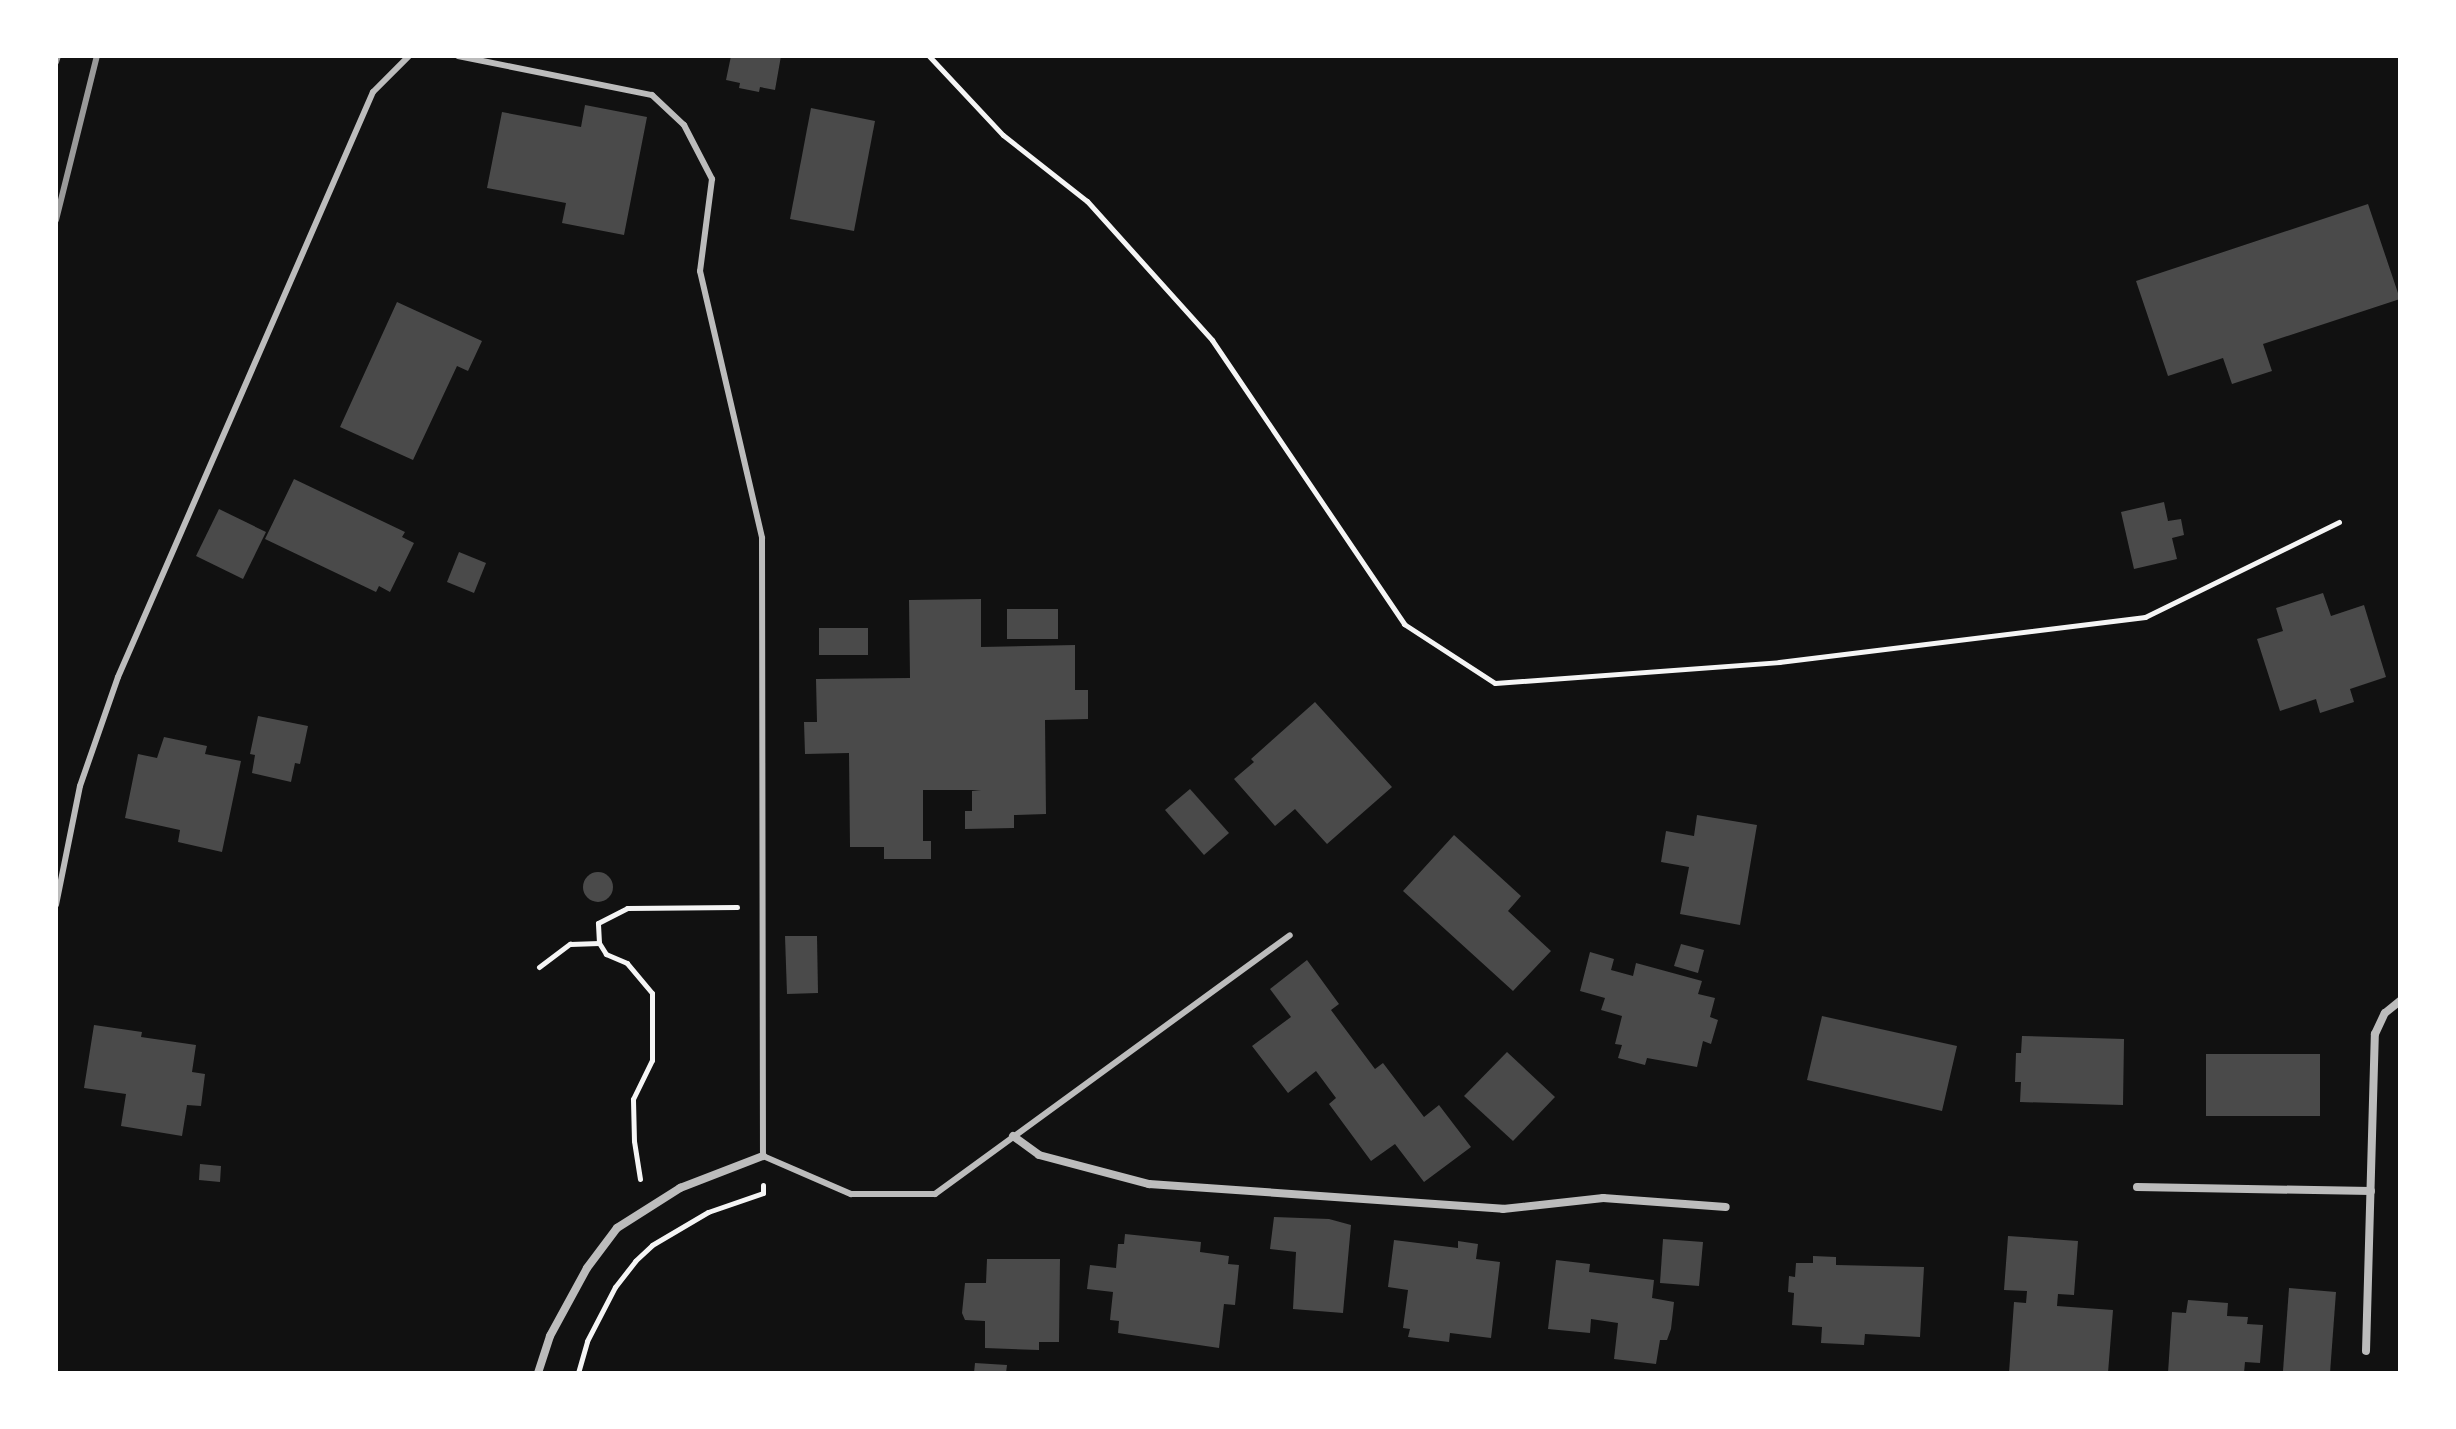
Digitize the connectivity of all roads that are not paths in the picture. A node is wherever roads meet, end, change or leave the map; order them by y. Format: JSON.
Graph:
{"nodes":[{"id":1,"x":409,"y":56,"type":"edge"},
{"id":2,"x":458,"y":56,"type":"edge"},
{"id":3,"x":56,"y":905,"type":"edge"},
{"id":4,"x":1290,"y":935,"type":"dead end"},
{"id":5,"x":2400,"y":1001,"type":"edge"},
{"id":6,"x":1013,"y":1136,"type":"junction"},
{"id":7,"x":763,"y":1156,"type":"junction"},
{"id":8,"x":2137,"y":1187,"type":"dead end"},
{"id":9,"x":2371,"y":1191,"type":"junction"},
{"id":10,"x":1726,"y":1207,"type":"dead end"},
{"id":11,"x":2366,"y":1351,"type":"dead end"},
{"id":12,"x":538,"y":1373,"type":"edge"}],
"edges":[{"from":1,"to":3,"type":"lane"},
{"from":2,"to":7,"type":"lane"},
{"from":4,"to":6,"type":"lane"},
{"from":5,"to":9,"type":"street"},
{"from":6,"to":7,"type":"lane"},
{"from":6,"to":10,"type":"street"},
{"from":7,"to":12,"type":"street"},
{"from":8,"to":9,"type":"street"},
{"from":9,"to":11,"type":"street"}]}
